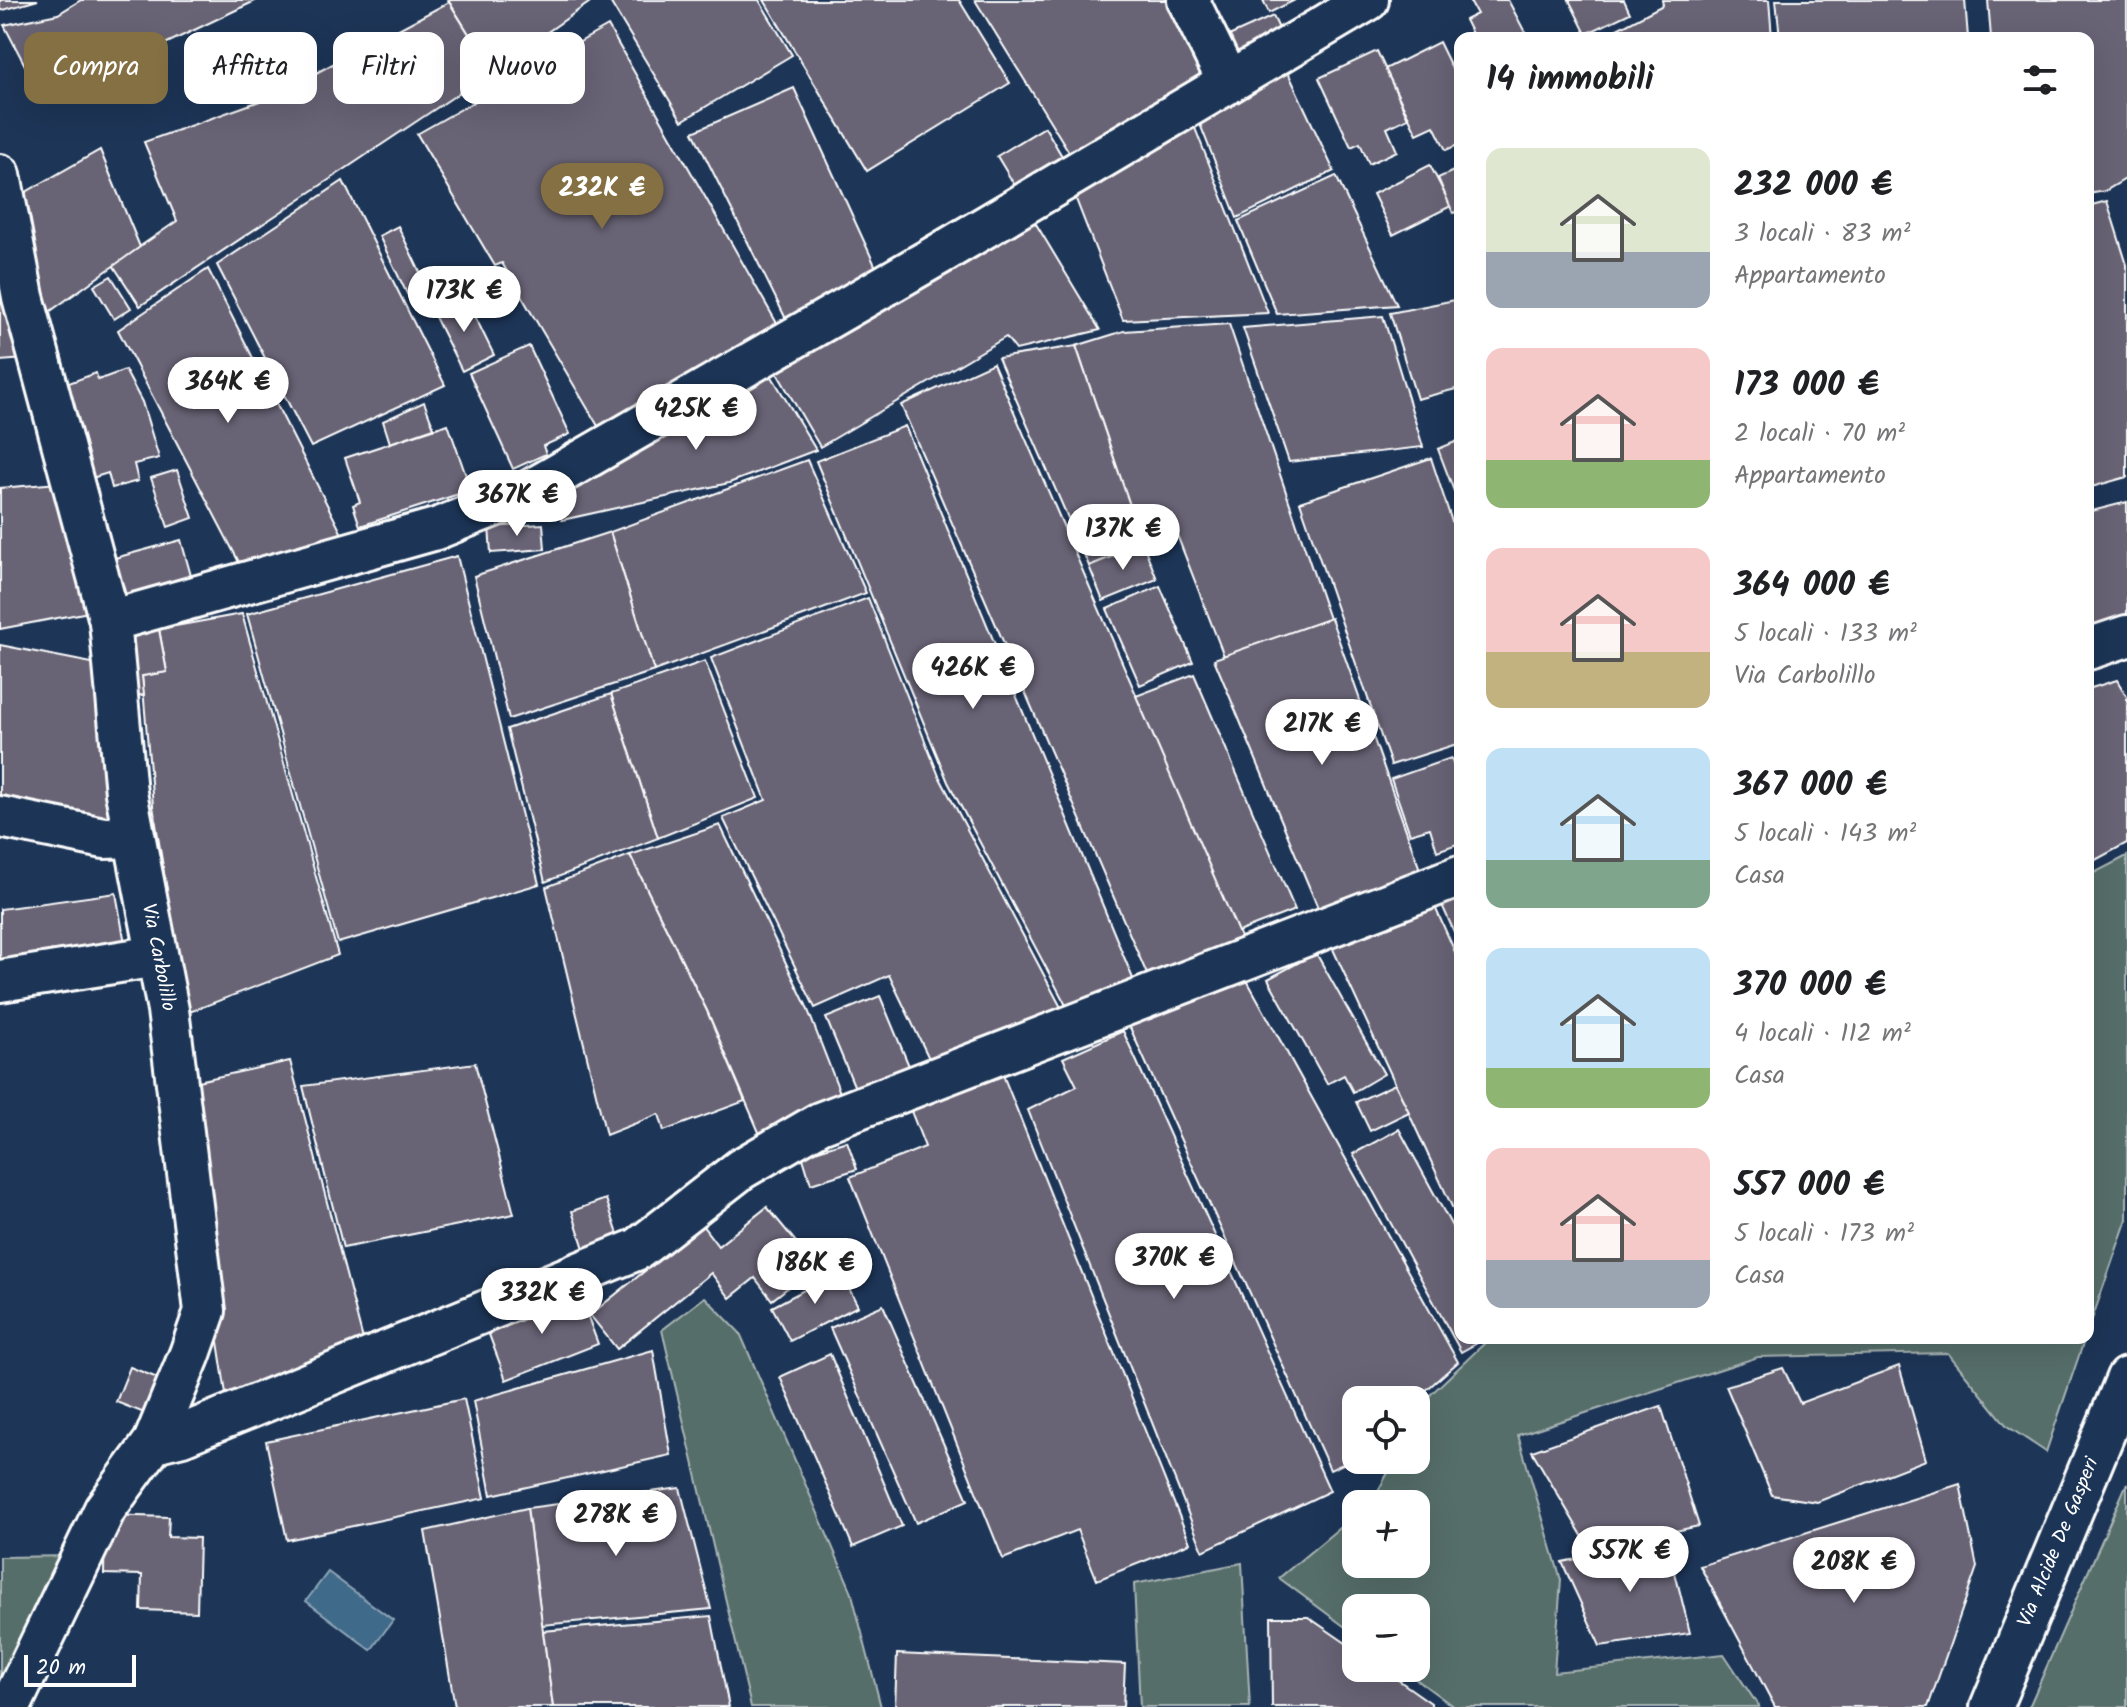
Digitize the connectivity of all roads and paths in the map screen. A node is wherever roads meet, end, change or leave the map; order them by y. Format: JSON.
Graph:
{"nodes":[{"id":1,"x":1188,"y":0,"type":"edge"},
{"id":2,"x":1368,"y":0,"type":"edge"},
{"id":3,"x":1228,"y":82,"type":"junction"},
{"id":4,"x":0,"y":175,"type":"edge"},
{"id":5,"x":110,"y":621,"type":"junction"},
{"id":6,"x":2127,"y":636,"type":"edge"},
{"id":7,"x":2094,"y":647,"type":"edge"},
{"id":8,"x":0,"y":817,"type":"edge"},
{"id":9,"x":132,"y":837,"type":"junction"},
{"id":10,"x":1454,"y":878,"type":"edge"},
{"id":11,"x":157,"y":956,"type":"junction"},
{"id":12,"x":0,"y":981,"type":"edge"},
{"id":13,"x":2127,"y":1378,"type":"edge"},
{"id":14,"x":154,"y":1442,"type":"junction"},
{"id":15,"x":10,"y":1707,"type":"edge"},
{"id":16,"x":1991,"y":1707,"type":"edge"}],
"edges":[{"from":1,"to":3,"type":"street"},
{"from":2,"to":3,"type":"street"},
{"from":3,"to":5,"type":"street"},
{"from":4,"to":5,"type":"street","name":"Via Carbolillo"},
{"from":5,"to":9,"type":"street","name":"Via Carbolillo"},
{"from":6,"to":7,"type":"street"},
{"from":8,"to":9,"type":"street"},
{"from":9,"to":11,"type":"street","name":"Via Carbolillo"},
{"from":10,"to":14,"type":"street"},
{"from":11,"to":12,"type":"street"},
{"from":11,"to":14,"type":"street","name":"Via Carbolillo"},
{"from":13,"to":16,"type":"street","name":"Via Alcide De Gasperi"},
{"from":14,"to":15,"type":"street","name":"Via Carbolillo"}]}
